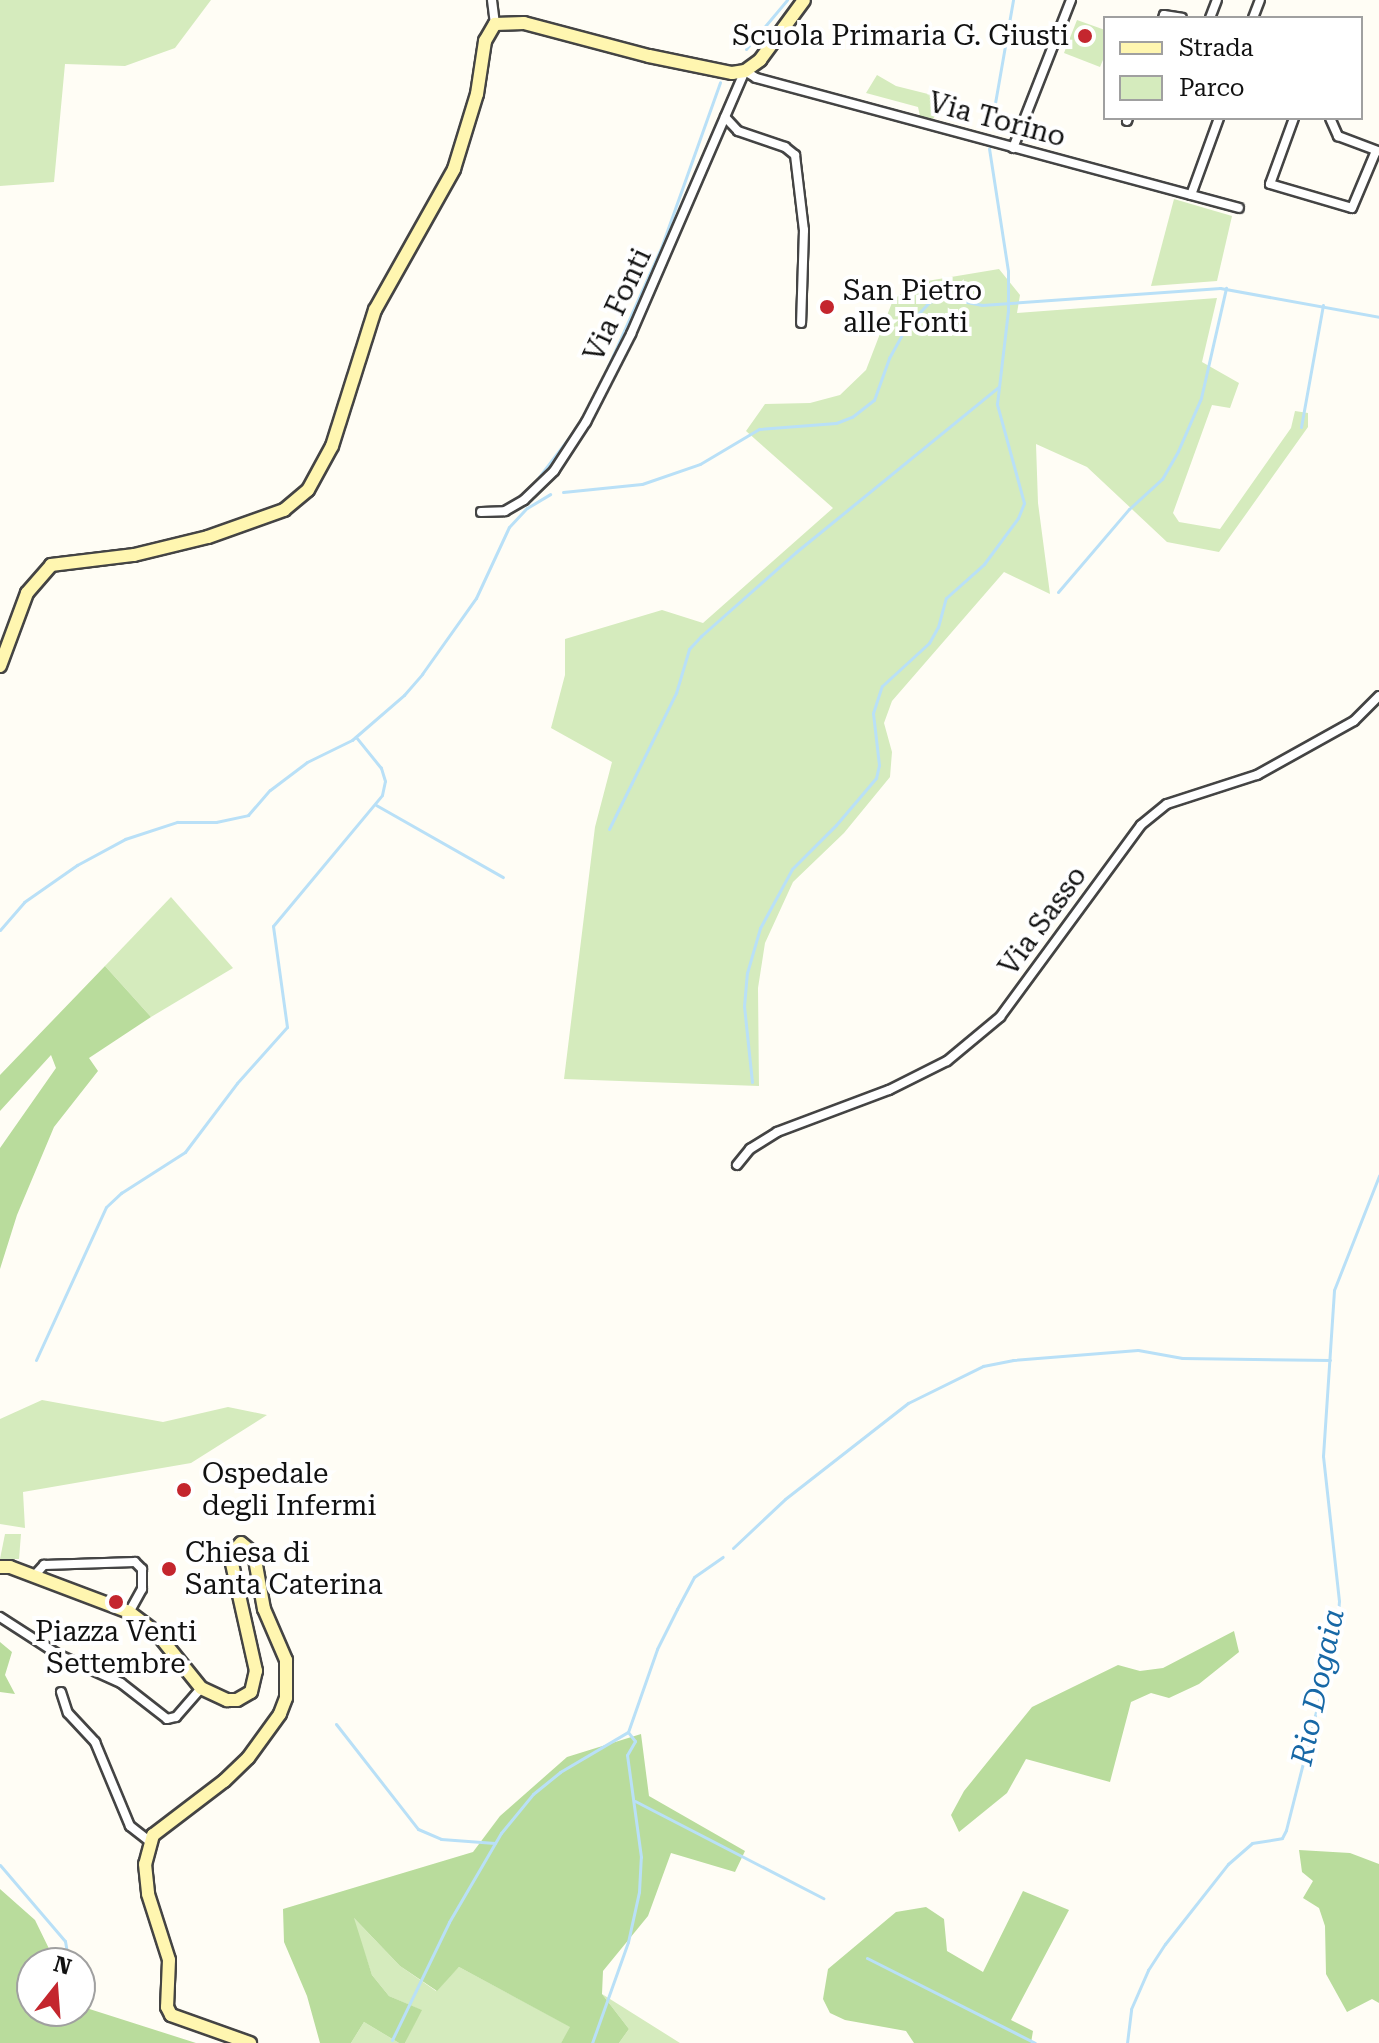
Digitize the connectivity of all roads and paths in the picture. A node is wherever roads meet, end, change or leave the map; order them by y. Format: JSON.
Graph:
{"nodes":[{"id":1,"x":492,"y":0,"type":"edge"},
{"id":2,"x":804,"y":0,"type":"edge"},
{"id":3,"x":1071,"y":0,"type":"edge"},
{"id":4,"x":495,"y":24,"type":"junction"},
{"id":5,"x":745,"y":71,"type":"junction"},
{"id":6,"x":725,"y":117,"type":"junction"},
{"id":7,"x":1218,"y":120,"type":"edge"},
{"id":8,"x":1293,"y":120,"type":"edge"},
{"id":9,"x":1331,"y":120,"type":"edge"},
{"id":10,"x":1013,"y":148,"type":"junction"},
{"id":11,"x":1377,"y":151,"type":"edge"},
{"id":12,"x":1191,"y":195,"type":"junction"},
{"id":13,"x":1239,"y":208,"type":"dead end"},
{"id":14,"x":801,"y":323,"type":"dead end"},
{"id":15,"x":481,"y":512,"type":"dead end"},
{"id":16,"x":0,"y":666,"type":"edge"},
{"id":17,"x":1379,"y":696,"type":"edge"},
{"id":18,"x":737,"y":1165,"type":"dead end"},
{"id":19,"x":5,"y":1567,"type":"edge"},
{"id":20,"x":34,"y":1576,"type":"junction"},
{"id":21,"x":129,"y":1612,"type":"junction"},
{"id":22,"x":0,"y":1617,"type":"edge"},
{"id":23,"x":201,"y":1688,"type":"junction"},
{"id":24,"x":61,"y":1692,"type":"dead end"},
{"id":25,"x":149,"y":1841,"type":"junction"},
{"id":26,"x":250,"y":2043,"type":"edge"}],
"edges":[{"from":1,"to":4,"type":"street"},
{"from":2,"to":5,"type":"main road"},
{"from":3,"to":10,"type":"street"},
{"from":4,"to":5,"type":"main road"},
{"from":4,"to":16,"type":"main road"},
{"from":5,"to":6,"type":"street","name":"Via Fonti"},
{"from":5,"to":10,"type":"street","name":"Via Torino"},
{"from":6,"to":14,"type":"street"},
{"from":6,"to":15,"type":"street","name":"Via Fonti"},
{"from":7,"to":12,"type":"street"},
{"from":8,"to":11,"type":"street"},
{"from":9,"to":11,"type":"street"},
{"from":10,"to":12,"type":"street","name":"Via Torino"},
{"from":12,"to":13,"type":"street","name":"Via Torino"},
{"from":17,"to":18,"type":"street","name":"Via Sasso"},
{"from":19,"to":20,"type":"main road"},
{"from":20,"to":21,"type":"main road"},
{"from":20,"to":21,"type":"street"},
{"from":21,"to":23,"type":"main road"},
{"from":22,"to":23,"type":"street"},
{"from":23,"to":25,"type":"main road"},
{"from":24,"to":25,"type":"street"},
{"from":25,"to":26,"type":"main road"}]}
